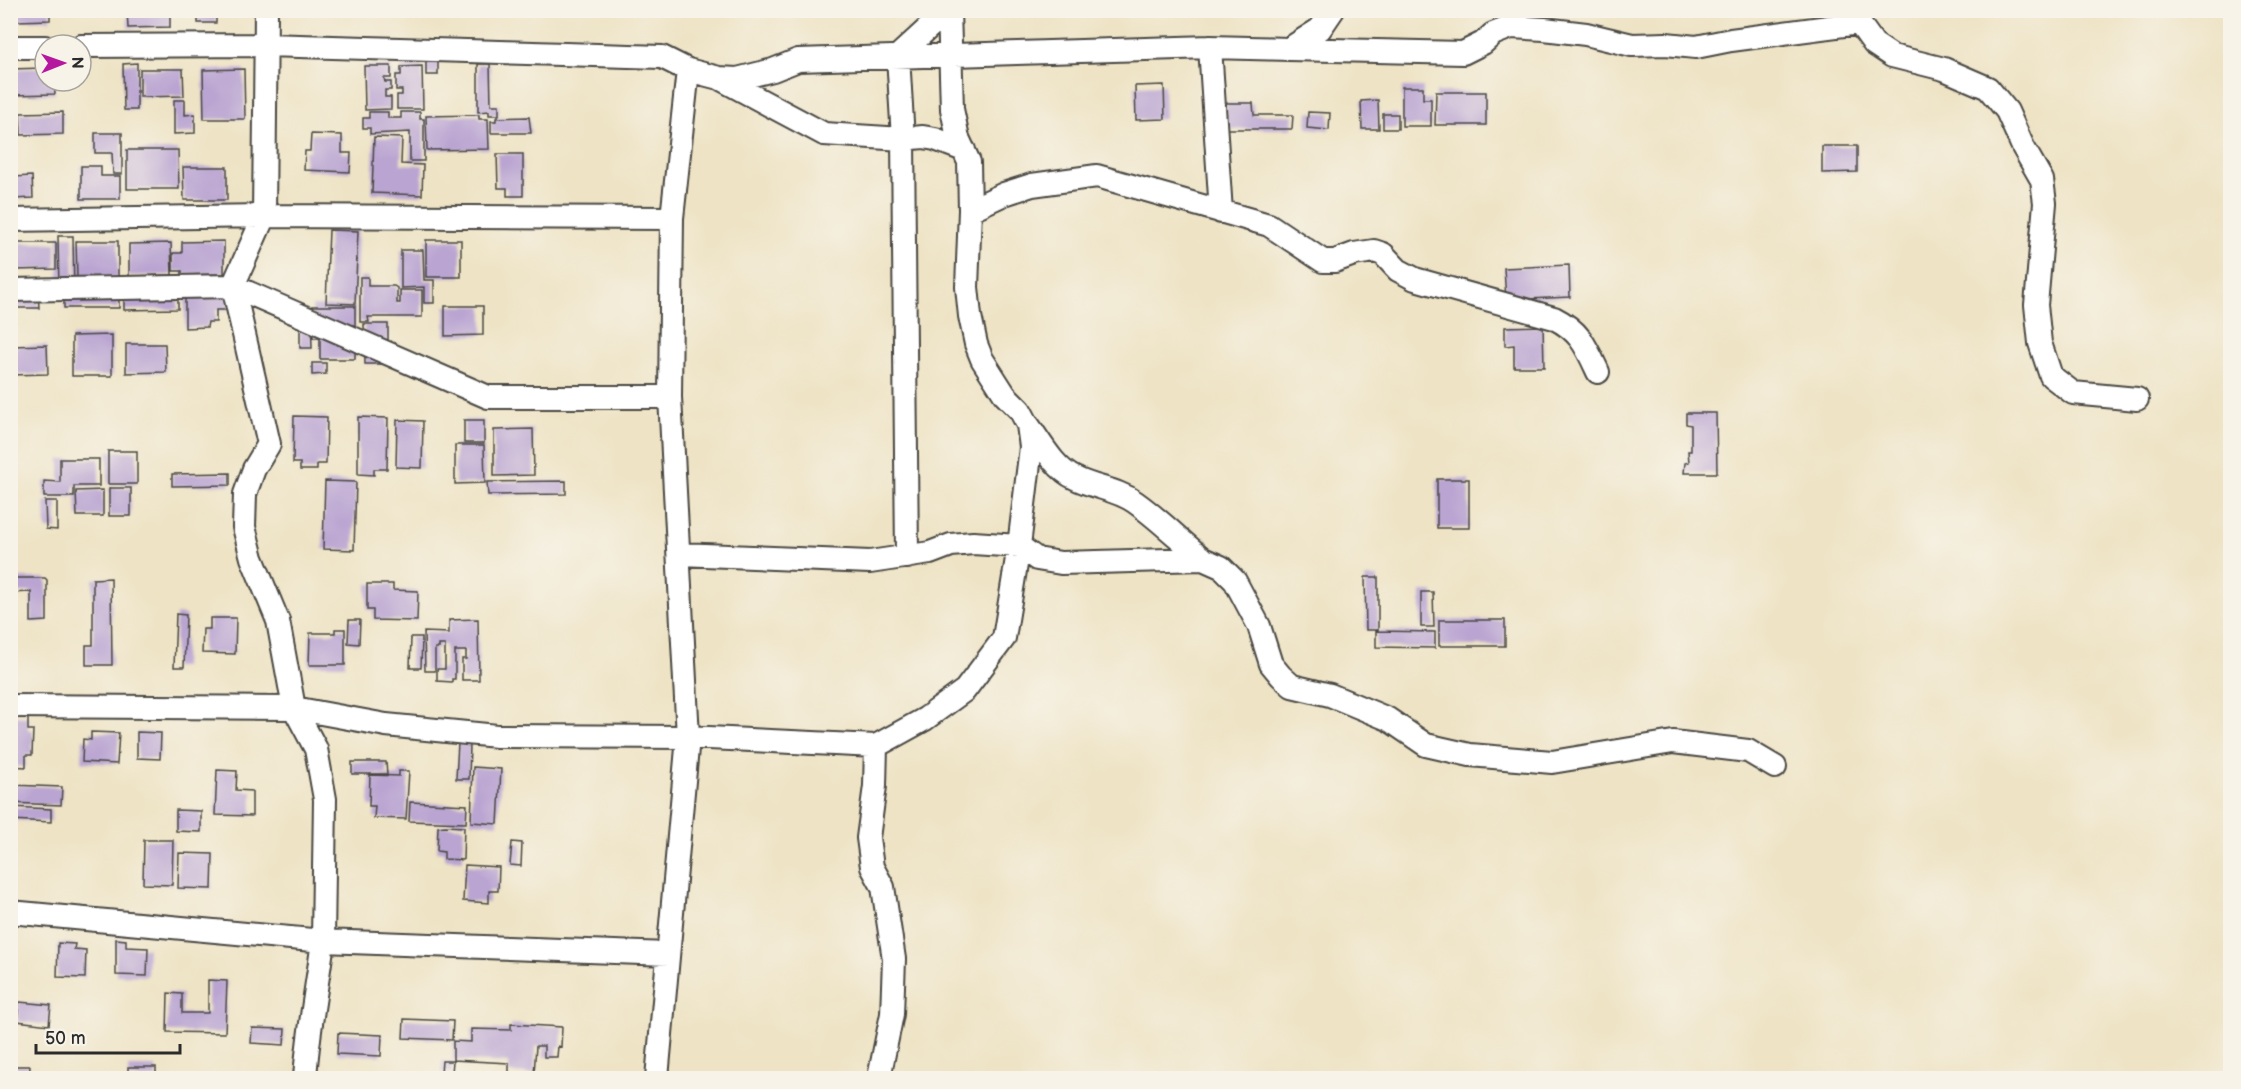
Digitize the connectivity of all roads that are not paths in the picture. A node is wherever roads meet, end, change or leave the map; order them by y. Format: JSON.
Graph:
{"nodes":[{"id":1,"x":266,"y":10,"type":"edge"},
{"id":2,"x":949,"y":10,"type":"edge"},
{"id":3,"x":1333,"y":10,"type":"edge"},
{"id":4,"x":1855,"y":17,"type":"edge"},
{"id":5,"x":266,"y":45,"type":"junction"},
{"id":6,"x":93,"y":46,"type":"edge"},
{"id":7,"x":10,"y":47,"type":"edge"},
{"id":8,"x":33,"y":47,"type":"edge"},
{"id":9,"x":1210,"y":47,"type":"junction"},
{"id":10,"x":1289,"y":49,"type":"junction"},
{"id":11,"x":950,"y":54,"type":"junction"},
{"id":12,"x":898,"y":56,"type":"junction"},
{"id":13,"x":688,"y":70,"type":"junction"},
{"id":14,"x":719,"y":78,"type":"junction"},
{"id":15,"x":903,"y":139,"type":"junction"},
{"id":16,"x":964,"y":150,"type":"junction"},
{"id":17,"x":970,"y":210,"type":"junction"},
{"id":18,"x":1221,"y":212,"type":"junction"},
{"id":19,"x":264,"y":216,"type":"junction"},
{"id":20,"x":672,"y":218,"type":"junction"},
{"id":21,"x":10,"y":220,"type":"edge"},
{"id":22,"x":233,"y":286,"type":"junction"},
{"id":23,"x":10,"y":290,"type":"edge"},
{"id":24,"x":1598,"y":372,"type":"dead end"},
{"id":25,"x":670,"y":397,"type":"junction"},
{"id":26,"x":2137,"y":399,"type":"dead end"},
{"id":27,"x":1028,"y":425,"type":"junction"},
{"id":28,"x":1019,"y":546,"type":"junction"},
{"id":29,"x":680,"y":554,"type":"junction"},
{"id":30,"x":907,"y":557,"type":"junction"},
{"id":31,"x":1203,"y":559,"type":"junction"},
{"id":32,"x":10,"y":706,"type":"edge"},
{"id":33,"x":294,"y":708,"type":"junction"},
{"id":34,"x":688,"y":737,"type":"junction"},
{"id":35,"x":876,"y":746,"type":"junction"},
{"id":36,"x":1775,"y":767,"type":"dead end"},
{"id":37,"x":10,"y":912,"type":"edge"},
{"id":38,"x":323,"y":941,"type":"junction"},
{"id":39,"x":668,"y":954,"type":"junction"},
{"id":40,"x":305,"y":1078,"type":"edge"},
{"id":41,"x":657,"y":1078,"type":"edge"},
{"id":42,"x":879,"y":1078,"type":"edge"}],
"edges":[{"from":1,"to":5,"type":"street"},
{"from":2,"to":11,"type":"street"},
{"from":2,"to":12,"type":"street"},
{"from":3,"to":10,"type":"street"},
{"from":4,"to":10,"type":"street"},
{"from":4,"to":26,"type":"street"},
{"from":5,"to":6,"type":"street"},
{"from":5,"to":13,"type":"street"},
{"from":5,"to":19,"type":"street"},
{"from":7,"to":8,"type":"street"},
{"from":9,"to":10,"type":"street"},
{"from":9,"to":11,"type":"street"},
{"from":9,"to":18,"type":"street"},
{"from":11,"to":12,"type":"street"},
{"from":11,"to":16,"type":"street"},
{"from":12,"to":14,"type":"street"},
{"from":12,"to":15,"type":"street"},
{"from":13,"to":14,"type":"street"},
{"from":13,"to":20,"type":"street"},
{"from":14,"to":15,"type":"street"},
{"from":15,"to":16,"type":"street"},
{"from":15,"to":30,"type":"street"},
{"from":16,"to":17,"type":"street"},
{"from":17,"to":18,"type":"street"},
{"from":17,"to":27,"type":"street"},
{"from":18,"to":24,"type":"street"},
{"from":19,"to":20,"type":"street"},
{"from":19,"to":21,"type":"street"},
{"from":19,"to":22,"type":"street"},
{"from":20,"to":25,"type":"street"},
{"from":22,"to":23,"type":"street"},
{"from":22,"to":25,"type":"street"},
{"from":22,"to":33,"type":"street"},
{"from":25,"to":29,"type":"street"},
{"from":27,"to":28,"type":"street"},
{"from":27,"to":31,"type":"street"},
{"from":28,"to":30,"type":"street"},
{"from":28,"to":31,"type":"street"},
{"from":28,"to":35,"type":"street"},
{"from":29,"to":30,"type":"street"},
{"from":29,"to":34,"type":"street"},
{"from":31,"to":36,"type":"street"},
{"from":32,"to":33,"type":"street"},
{"from":33,"to":34,"type":"street"},
{"from":33,"to":38,"type":"street"},
{"from":34,"to":35,"type":"street"},
{"from":34,"to":39,"type":"street"},
{"from":35,"to":42,"type":"street"},
{"from":37,"to":38,"type":"street"},
{"from":38,"to":39,"type":"street"},
{"from":38,"to":40,"type":"street"},
{"from":39,"to":41,"type":"street"}]}
